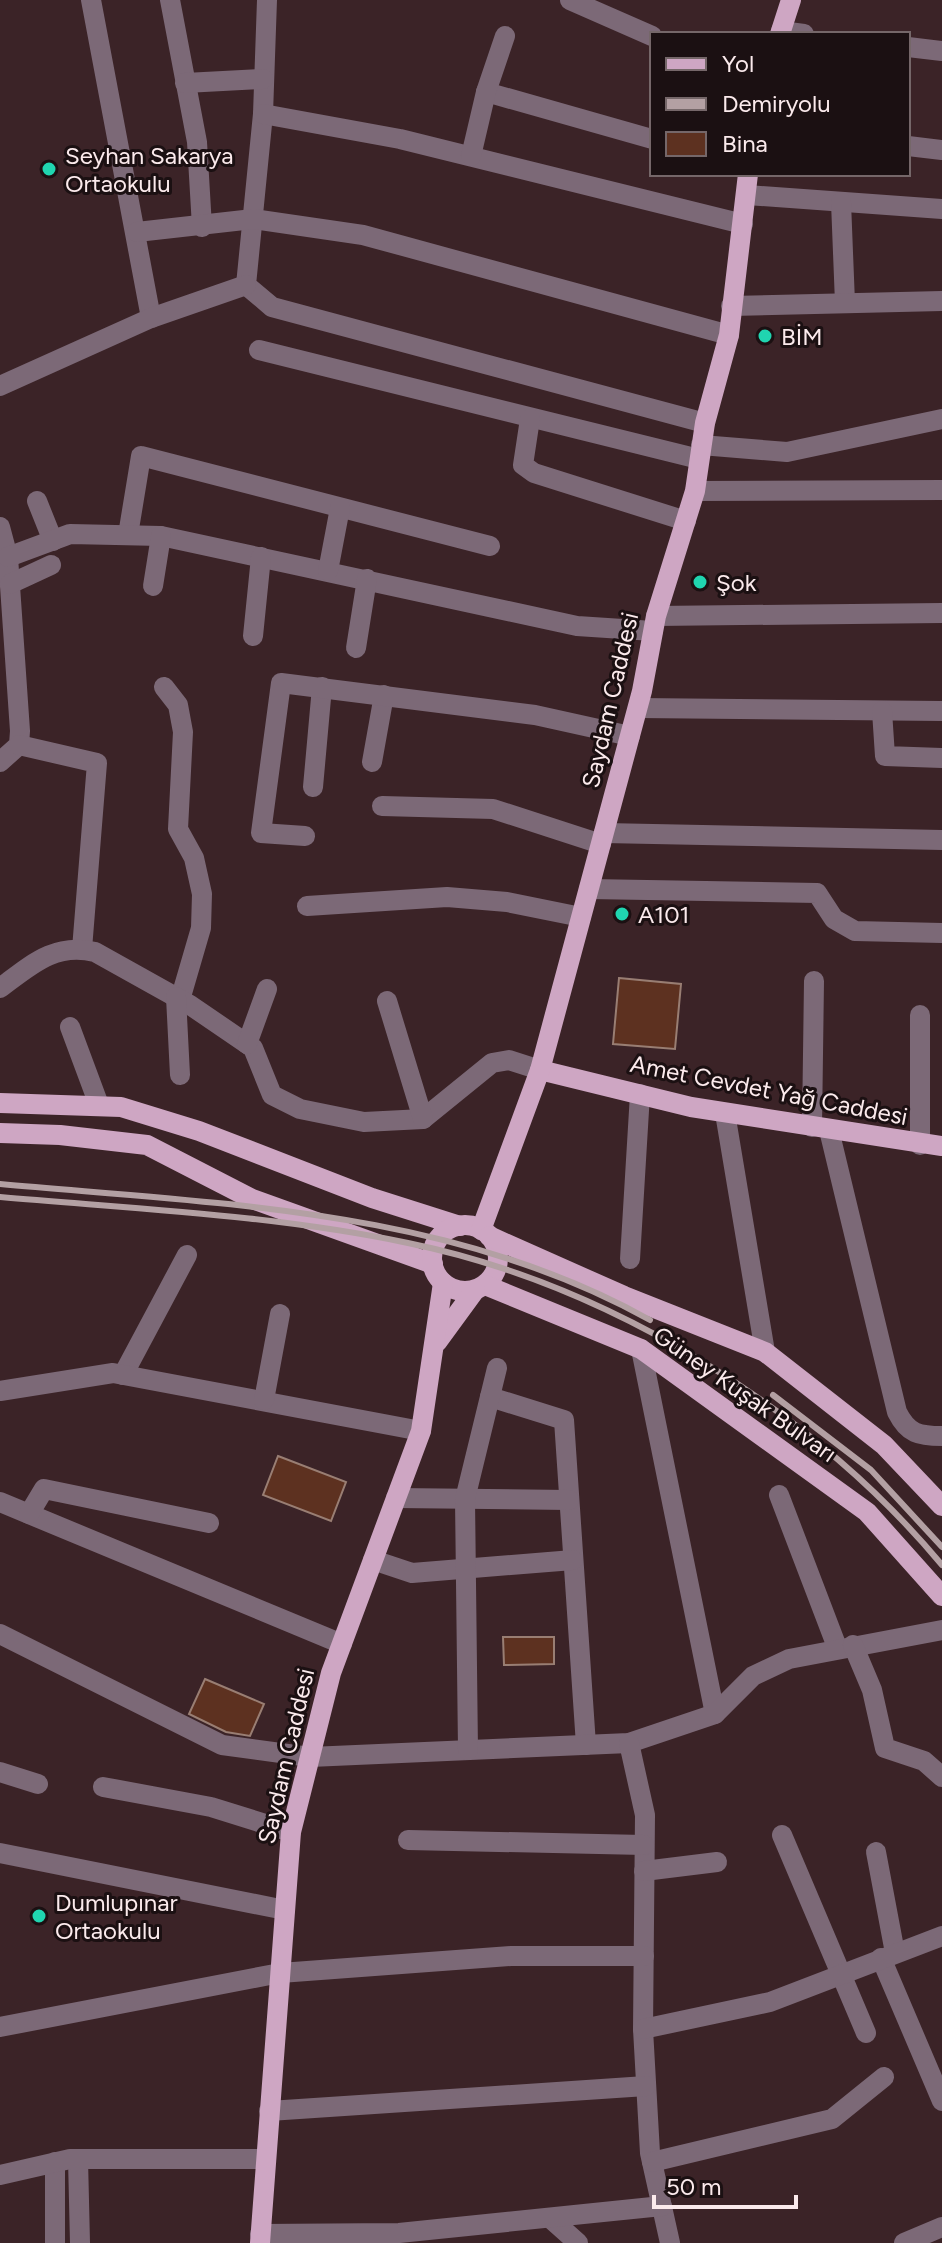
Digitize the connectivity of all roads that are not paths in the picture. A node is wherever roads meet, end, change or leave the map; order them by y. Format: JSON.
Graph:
{"nodes":[{"id":1,"x":91,"y":0,"type":"edge"},
{"id":2,"x":267,"y":0,"type":"edge"},
{"id":3,"x":570,"y":0,"type":"edge"},
{"id":4,"x":791,"y":0,"type":"edge"},
{"id":5,"x":175,"y":1,"type":"edge"},
{"id":6,"x":781,"y":32,"type":"edge"},
{"id":7,"x":650,"y":35,"type":"edge"},
{"id":8,"x":505,"y":36,"type":"dead end"},
{"id":9,"x":910,"y":47,"type":"edge"},
{"id":10,"x":942,"y":51,"type":"edge"},
{"id":11,"x":263,"y":79,"type":"junction"},
{"id":12,"x":185,"y":83,"type":"junction"},
{"id":13,"x":486,"y":92,"type":"junction"},
{"id":14,"x":263,"y":114,"type":"junction"},
{"id":15,"x":650,"y":138,"type":"edge"},
{"id":16,"x":910,"y":146,"type":"edge"},
{"id":17,"x":942,"y":150,"type":"edge"},
{"id":18,"x":471,"y":156,"type":"junction"},
{"id":19,"x":748,"y":176,"type":"edge"},
{"id":20,"x":747,"y":195,"type":"junction"},
{"id":21,"x":841,"y":202,"type":"junction"},
{"id":22,"x":942,"y":209,"type":"edge"},
{"id":23,"x":253,"y":219,"type":"junction"},
{"id":24,"x":743,"y":224,"type":"junction"},
{"id":25,"x":202,"y":227,"type":"junction"},
{"id":26,"x":137,"y":232,"type":"junction"},
{"id":27,"x":246,"y":285,"type":"junction"},
{"id":28,"x":942,"y":301,"type":"edge"},
{"id":29,"x":845,"y":303,"type":"junction"},
{"id":30,"x":731,"y":306,"type":"junction"},
{"id":31,"x":151,"y":318,"type":"junction"},
{"id":32,"x":729,"y":335,"type":"junction"},
{"id":33,"x":259,"y":350,"type":"dead end"},
{"id":34,"x":0,"y":386,"type":"edge"},
{"id":35,"x":530,"y":419,"type":"junction"},
{"id":36,"x":942,"y":419,"type":"edge"},
{"id":37,"x":705,"y":423,"type":"junction"},
{"id":38,"x":700,"y":452,"type":"junction"},
{"id":39,"x":942,"y":490,"type":"edge"},
{"id":40,"x":695,"y":491,"type":"junction"},
{"id":41,"x":37,"y":501,"type":"dead end"},
{"id":42,"x":340,"y":508,"type":"junction"},
{"id":43,"x":686,"y":521,"type":"junction"},
{"id":44,"x":0,"y":527,"type":"edge"},
{"id":45,"x":128,"y":535,"type":"junction"},
{"id":46,"x":161,"y":536,"type":"junction"},
{"id":47,"x":53,"y":541,"type":"junction"},
{"id":48,"x":490,"y":546,"type":"dead end"},
{"id":49,"x":8,"y":557,"type":"junction"},
{"id":50,"x":261,"y":557,"type":"junction"},
{"id":51,"x":51,"y":565,"type":"dead end"},
{"id":52,"x":328,"y":571,"type":"junction"},
{"id":53,"x":367,"y":579,"type":"junction"},
{"id":54,"x":10,"y":584,"type":"junction"},
{"id":55,"x":153,"y":586,"type":"dead end"},
{"id":56,"x":942,"y":613,"type":"edge"},
{"id":57,"x":654,"y":624,"type":"junction"},
{"id":58,"x":253,"y":636,"type":"dead end"},
{"id":59,"x":356,"y":648,"type":"dead end"},
{"id":60,"x":164,"y":687,"type":"dead end"},
{"id":61,"x":322,"y":687,"type":"junction"},
{"id":62,"x":384,"y":695,"type":"junction"},
{"id":63,"x":638,"y":708,"type":"junction"},
{"id":64,"x":882,"y":711,"type":"junction"},
{"id":65,"x":942,"y":711,"type":"edge"},
{"id":66,"x":630,"y":736,"type":"junction"},
{"id":67,"x":19,"y":745,"type":"junction"},
{"id":68,"x":942,"y":758,"type":"edge"},
{"id":69,"x":0,"y":762,"type":"edge"},
{"id":70,"x":372,"y":762,"type":"dead end"},
{"id":71,"x":313,"y":787,"type":"dead end"},
{"id":72,"x":382,"y":806,"type":"dead end"},
{"id":73,"x":305,"y":836,"type":"dead end"},
{"id":74,"x":603,"y":838,"type":"junction"},
{"id":75,"x":942,"y":840,"type":"edge"},
{"id":76,"x":589,"y":889,"type":"junction"},
{"id":77,"x":307,"y":906,"type":"dead end"},
{"id":78,"x":581,"y":917,"type":"junction"},
{"id":79,"x":942,"y":933,"type":"edge"},
{"id":80,"x":82,"y":949,"type":"junction"},
{"id":81,"x":814,"y":981,"type":"dead end"},
{"id":82,"x":0,"y":988,"type":"edge"},
{"id":83,"x":267,"y":989,"type":"dead end"},
{"id":84,"x":178,"y":998,"type":"junction"},
{"id":85,"x":387,"y":1001,"type":"dead end"},
{"id":86,"x":920,"y":1015,"type":"dead end"},
{"id":87,"x":70,"y":1027,"type":"dead end"},
{"id":88,"x":247,"y":1044,"type":"junction"},
{"id":89,"x":540,"y":1070,"type":"junction"},
{"id":90,"x":180,"y":1075,"type":"dead end"},
{"id":91,"x":640,"y":1094,"type":"junction"},
{"id":92,"x":0,"y":1103,"type":"edge"},
{"id":93,"x":99,"y":1105,"type":"junction"},
{"id":94,"x":725,"y":1113,"type":"junction"},
{"id":95,"x":423,"y":1119,"type":"junction"},
{"id":96,"x":821,"y":1128,"type":"junction"},
{"id":97,"x":0,"y":1133,"type":"edge"},
{"id":98,"x":920,"y":1145,"type":"junction"},
{"id":99,"x":942,"y":1146,"type":"edge"},
{"id":100,"x":477,"y":1230,"type":"junction"},
{"id":101,"x":187,"y":1255,"type":"dead end"},
{"id":102,"x":630,"y":1259,"type":"dead end"},
{"id":103,"x":438,"y":1274,"type":"junction"},
{"id":104,"x":480,"y":1288,"type":"junction"},
{"id":105,"x":280,"y":1314,"type":"dead end"},
{"id":106,"x":434,"y":1345,"type":"junction"},
{"id":107,"x":641,"y":1349,"type":"junction"},
{"id":108,"x":765,"y":1352,"type":"junction"},
{"id":109,"x":497,"y":1368,"type":"dead end"},
{"id":110,"x":123,"y":1375,"type":"junction"},
{"id":111,"x":0,"y":1391,"type":"edge"},
{"id":112,"x":490,"y":1397,"type":"junction"},
{"id":113,"x":264,"y":1400,"type":"junction"},
{"id":114,"x":421,"y":1431,"type":"junction"},
{"id":115,"x":942,"y":1436,"type":"edge"},
{"id":116,"x":779,"y":1495,"type":"dead end"},
{"id":117,"x":396,"y":1498,"type":"junction"},
{"id":118,"x":465,"y":1499,"type":"junction"},
{"id":119,"x":569,"y":1500,"type":"junction"},
{"id":120,"x":0,"y":1502,"type":"edge"},
{"id":121,"x":942,"y":1506,"type":"edge"},
{"id":122,"x":29,"y":1514,"type":"junction"},
{"id":123,"x":209,"y":1523,"type":"dead end"},
{"id":124,"x":373,"y":1560,"type":"junction"},
{"id":125,"x":573,"y":1560,"type":"junction"},
{"id":126,"x":467,"y":1567,"type":"junction"},
{"id":127,"x":942,"y":1596,"type":"edge"},
{"id":128,"x":942,"y":1630,"type":"edge"},
{"id":129,"x":0,"y":1634,"type":"edge"},
{"id":130,"x":342,"y":1644,"type":"junction"},
{"id":131,"x":845,"y":1646,"type":"junction"},
{"id":132,"x":715,"y":1714,"type":"junction"},
{"id":133,"x":629,"y":1743,"type":"junction"},
{"id":134,"x":586,"y":1745,"type":"junction"},
{"id":135,"x":468,"y":1750,"type":"junction"},
{"id":136,"x":310,"y":1757,"type":"junction"},
{"id":137,"x":0,"y":1772,"type":"edge"},
{"id":138,"x":942,"y":1777,"type":"edge"},
{"id":139,"x":38,"y":1784,"type":"dead end"},
{"id":140,"x":103,"y":1787,"type":"dead end"},
{"id":141,"x":291,"y":1832,"type":"junction"},
{"id":142,"x":782,"y":1835,"type":"dead end"},
{"id":143,"x":408,"y":1840,"type":"dead end"},
{"id":144,"x":644,"y":1845,"type":"junction"},
{"id":145,"x":876,"y":1852,"type":"dead end"},
{"id":146,"x":0,"y":1853,"type":"edge"},
{"id":147,"x":717,"y":1862,"type":"dead end"},
{"id":148,"x":644,"y":1871,"type":"junction"},
{"id":149,"x":285,"y":1910,"type":"junction"},
{"id":150,"x":942,"y":1936,"type":"edge"},
{"id":151,"x":644,"y":1956,"type":"junction"},
{"id":152,"x":888,"y":1956,"type":"junction"},
{"id":153,"x":280,"y":1973,"type":"junction"},
{"id":154,"x":843,"y":1973,"type":"junction"},
{"id":155,"x":0,"y":2027,"type":"edge"},
{"id":156,"x":643,"y":2029,"type":"junction"},
{"id":157,"x":866,"y":2033,"type":"dead end"},
{"id":158,"x":884,"y":2077,"type":"dead end"},
{"id":159,"x":646,"y":2086,"type":"junction"},
{"id":160,"x":942,"y":2101,"type":"edge"},
{"id":161,"x":269,"y":2111,"type":"junction"},
{"id":162,"x":78,"y":2159,"type":"junction"},
{"id":163,"x":265,"y":2159,"type":"junction"},
{"id":164,"x":55,"y":2162,"type":"junction"},
{"id":165,"x":652,"y":2162,"type":"junction"},
{"id":166,"x":0,"y":2175,"type":"edge"},
{"id":167,"x":662,"y":2206,"type":"junction"},
{"id":168,"x":550,"y":2218,"type":"junction"},
{"id":169,"x":942,"y":2227,"type":"edge"},
{"id":170,"x":260,"y":2238,"type":"edge"},
{"id":171,"x":55,"y":2243,"type":"edge"},
{"id":172,"x":80,"y":2243,"type":"edge"},
{"id":173,"x":578,"y":2243,"type":"edge"},
{"id":174,"x":670,"y":2243,"type":"edge"},
{"id":175,"x":904,"y":2243,"type":"edge"}],
"edges":[{"from":1,"to":26,"type":"street"},
{"from":2,"to":11,"type":"street"},
{"from":3,"to":7,"type":"street"},
{"from":4,"to":6,"type":"main road"},
{"from":5,"to":12,"type":"street"},
{"from":8,"to":13,"type":"street"},
{"from":9,"to":10,"type":"street"},
{"from":11,"to":12,"type":"street"},
{"from":11,"to":14,"type":"street"},
{"from":12,"to":25,"type":"street"},
{"from":13,"to":15,"type":"street"},
{"from":13,"to":18,"type":"street"},
{"from":14,"to":18,"type":"street"},
{"from":14,"to":23,"type":"street"},
{"from":16,"to":17,"type":"street"},
{"from":18,"to":24,"type":"street"},
{"from":19,"to":20,"type":"main road","name":"Saydam Caddesi"},
{"from":20,"to":21,"type":"street"},
{"from":20,"to":24,"type":"main road","name":"Saydam Caddesi"},
{"from":21,"to":22,"type":"street"},
{"from":21,"to":29,"type":"street"},
{"from":23,"to":25,"type":"street"},
{"from":23,"to":27,"type":"street"},
{"from":23,"to":32,"type":"street"},
{"from":24,"to":30,"type":"main road","name":"Saydam Caddesi"},
{"from":25,"to":26,"type":"street"},
{"from":26,"to":31,"type":"street"},
{"from":27,"to":31,"type":"street"},
{"from":27,"to":37,"type":"street"},
{"from":28,"to":29,"type":"street"},
{"from":29,"to":30,"type":"street"},
{"from":30,"to":32,"type":"main road","name":"Saydam Caddesi"},
{"from":31,"to":34,"type":"street"},
{"from":32,"to":37,"type":"main road","name":"Saydam Caddesi"},
{"from":33,"to":35,"type":"street"},
{"from":35,"to":38,"type":"street"},
{"from":35,"to":43,"type":"street"},
{"from":36,"to":38,"type":"street"},
{"from":37,"to":38,"type":"main road","name":"Saydam Caddesi"},
{"from":38,"to":40,"type":"main road","name":"Saydam Caddesi"},
{"from":39,"to":40,"type":"street"},
{"from":40,"to":43,"type":"main road","name":"Saydam Caddesi"},
{"from":41,"to":47,"type":"street"},
{"from":42,"to":45,"type":"street"},
{"from":42,"to":48,"type":"street"},
{"from":42,"to":52,"type":"street"},
{"from":43,"to":57,"type":"main road","name":"Saydam Caddesi"},
{"from":44,"to":49,"type":"street"},
{"from":45,"to":46,"type":"street"},
{"from":45,"to":47,"type":"street"},
{"from":46,"to":50,"type":"street"},
{"from":46,"to":55,"type":"street"},
{"from":47,"to":49,"type":"street"},
{"from":49,"to":54,"type":"street"},
{"from":50,"to":52,"type":"street"},
{"from":50,"to":58,"type":"street"},
{"from":51,"to":54,"type":"street"},
{"from":52,"to":53,"type":"street"},
{"from":53,"to":57,"type":"street"},
{"from":53,"to":59,"type":"street"},
{"from":54,"to":67,"type":"street"},
{"from":56,"to":57,"type":"street"},
{"from":57,"to":63,"type":"main road","name":"Saydam Caddesi"},
{"from":60,"to":84,"type":"street"},
{"from":61,"to":62,"type":"street"},
{"from":61,"to":71,"type":"street"},
{"from":61,"to":73,"type":"street"},
{"from":62,"to":66,"type":"street"},
{"from":62,"to":70,"type":"street"},
{"from":63,"to":64,"type":"street"},
{"from":63,"to":66,"type":"main road","name":"Saydam Caddesi"},
{"from":64,"to":65,"type":"street"},
{"from":64,"to":68,"type":"street"},
{"from":66,"to":74,"type":"main road","name":"Saydam Caddesi"},
{"from":67,"to":69,"type":"street"},
{"from":67,"to":80,"type":"street"},
{"from":72,"to":74,"type":"street"},
{"from":74,"to":75,"type":"street"},
{"from":74,"to":76,"type":"main road","name":"Saydam Caddesi"},
{"from":76,"to":78,"type":"main road","name":"Saydam Caddesi"},
{"from":76,"to":79,"type":"street"},
{"from":77,"to":78,"type":"street"},
{"from":78,"to":89,"type":"main road","name":"Saydam Caddesi"},
{"from":80,"to":82,"type":"street"},
{"from":80,"to":84,"type":"street"},
{"from":81,"to":96,"type":"street"},
{"from":83,"to":88,"type":"street"},
{"from":84,"to":88,"type":"street"},
{"from":84,"to":90,"type":"street"},
{"from":85,"to":95,"type":"street"},
{"from":86,"to":98,"type":"street"},
{"from":87,"to":93,"type":"street"},
{"from":88,"to":95,"type":"street"},
{"from":89,"to":91,"type":"main road","name":"Amet Cevdet Yağ Caddesi"},
{"from":89,"to":95,"type":"street"},
{"from":89,"to":100,"type":"main road","name":"Saydam Caddesi"},
{"from":91,"to":94,"type":"main road","name":"Amet Cevdet Yağ Caddesi"},
{"from":91,"to":102,"type":"street"},
{"from":92,"to":93,"type":"main road","name":"Güney Kuşak Bulvarı"},
{"from":93,"to":100,"type":"main road","name":"Güney Kuşak Bulvarı"},
{"from":94,"to":96,"type":"main road","name":"Amet Cevdet Yağ Caddesi"},
{"from":94,"to":108,"type":"street"},
{"from":96,"to":98,"type":"main road","name":"Amet Cevdet Yağ Caddesi"},
{"from":96,"to":115,"type":"street"},
{"from":97,"to":103,"type":"main road"},
{"from":98,"to":99,"type":"main road","name":"Amet Cevdet Yağ Caddesi"},
{"from":100,"to":103,"type":"main road"},
{"from":100,"to":104,"type":"main road"},
{"from":100,"to":108,"type":"main road","name":"Güney Kuşak Bulvarı"},
{"from":101,"to":110,"type":"street"},
{"from":103,"to":104,"type":"main road"},
{"from":103,"to":106,"type":"main road","name":"Saydam Caddesi"},
{"from":104,"to":106,"type":"main road"},
{"from":104,"to":107,"type":"main road","name":"Güney Kuşak Bulvarı"},
{"from":105,"to":113,"type":"street"},
{"from":106,"to":114,"type":"main road","name":"Saydam Caddesi"},
{"from":107,"to":127,"type":"main road","name":"Güney Kuşak Bulvarı"},
{"from":107,"to":132,"type":"street"},
{"from":108,"to":121,"type":"main road","name":"Güney Kuşak Bulvarı"},
{"from":109,"to":112,"type":"street"},
{"from":110,"to":111,"type":"street"},
{"from":110,"to":113,"type":"street"},
{"from":112,"to":118,"type":"street"},
{"from":112,"to":119,"type":"street"},
{"from":113,"to":114,"type":"street"},
{"from":114,"to":117,"type":"main road","name":"Saydam Caddesi"},
{"from":116,"to":131,"type":"street"},
{"from":117,"to":118,"type":"street"},
{"from":117,"to":124,"type":"main road","name":"Saydam Caddesi"},
{"from":118,"to":119,"type":"street"},
{"from":118,"to":126,"type":"street"},
{"from":119,"to":125,"type":"street"},
{"from":120,"to":122,"type":"street"},
{"from":122,"to":123,"type":"street"},
{"from":122,"to":130,"type":"street"},
{"from":124,"to":126,"type":"street"},
{"from":124,"to":130,"type":"main road","name":"Saydam Caddesi"},
{"from":125,"to":126,"type":"street"},
{"from":125,"to":134,"type":"street"},
{"from":126,"to":135,"type":"street"},
{"from":128,"to":131,"type":"street"},
{"from":129,"to":136,"type":"street"},
{"from":130,"to":136,"type":"main road","name":"Saydam Caddesi"},
{"from":131,"to":132,"type":"street"},
{"from":131,"to":138,"type":"street"},
{"from":132,"to":133,"type":"street"},
{"from":133,"to":134,"type":"street"},
{"from":133,"to":144,"type":"street"},
{"from":134,"to":135,"type":"street"},
{"from":135,"to":136,"type":"street"},
{"from":136,"to":141,"type":"main road","name":"Saydam Caddesi"},
{"from":137,"to":139,"type":"street"},
{"from":140,"to":141,"type":"street"},
{"from":141,"to":149,"type":"main road","name":"Saydam Caddesi"},
{"from":142,"to":154,"type":"street"},
{"from":143,"to":144,"type":"street"},
{"from":144,"to":148,"type":"street"},
{"from":145,"to":152,"type":"street"},
{"from":146,"to":149,"type":"street"},
{"from":147,"to":148,"type":"street"},
{"from":148,"to":151,"type":"street"},
{"from":149,"to":153,"type":"main road","name":"Saydam Caddesi"},
{"from":150,"to":152,"type":"street"},
{"from":151,"to":153,"type":"street"},
{"from":151,"to":156,"type":"street"},
{"from":152,"to":154,"type":"street"},
{"from":152,"to":160,"type":"street"},
{"from":153,"to":155,"type":"street"},
{"from":153,"to":161,"type":"main road","name":"Saydam Caddesi"},
{"from":154,"to":156,"type":"street"},
{"from":154,"to":157,"type":"street"},
{"from":156,"to":159,"type":"street"},
{"from":158,"to":165,"type":"street"},
{"from":159,"to":161,"type":"street"},
{"from":159,"to":165,"type":"street"},
{"from":161,"to":163,"type":"main road","name":"Saydam Caddesi"},
{"from":162,"to":163,"type":"street"},
{"from":162,"to":164,"type":"street"},
{"from":162,"to":172,"type":"street"},
{"from":163,"to":170,"type":"main road","name":"Saydam Caddesi"},
{"from":164,"to":166,"type":"street"},
{"from":164,"to":171,"type":"street"},
{"from":165,"to":167,"type":"street"},
{"from":167,"to":168,"type":"street"},
{"from":167,"to":174,"type":"street"},
{"from":168,"to":170,"type":"street"},
{"from":168,"to":173,"type":"street"},
{"from":169,"to":175,"type":"street"}]}
